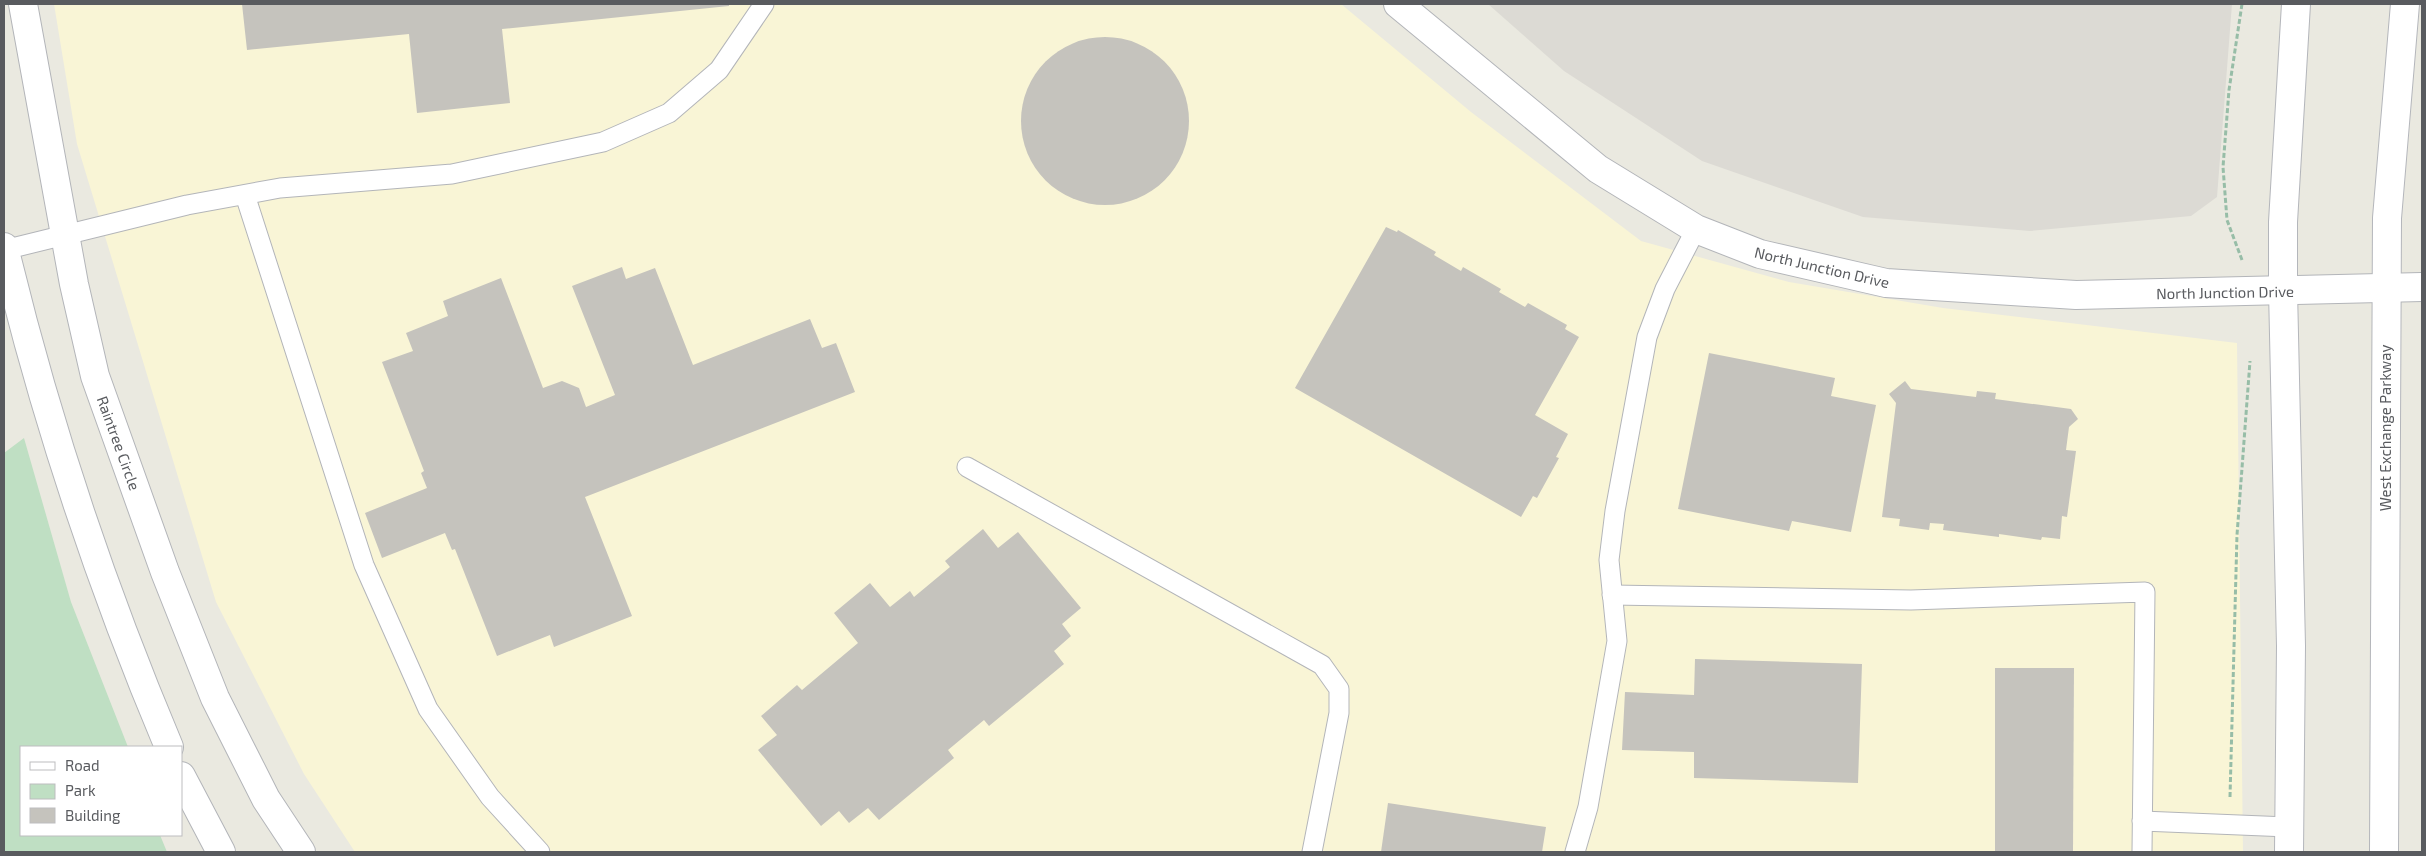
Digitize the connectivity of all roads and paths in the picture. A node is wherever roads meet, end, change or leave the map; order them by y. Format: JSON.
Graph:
{"nodes":[{"id":1,"x":23,"y":4,"type":"edge"},
{"id":2,"x":764,"y":4,"type":"edge"},
{"id":3,"x":1398,"y":4,"type":"edge"},
{"id":4,"x":2242,"y":4,"type":"edge"},
{"id":5,"x":2296,"y":4,"type":"edge"},
{"id":6,"x":2405,"y":4,"type":"edge"},
{"id":7,"x":245,"y":195,"type":"junction"},
{"id":8,"x":1696,"y":229,"type":"junction"},
{"id":9,"x":65,"y":235,"type":"junction"},
{"id":10,"x":4,"y":249,"type":"edge"},
{"id":11,"x":2422,"y":287,"type":"edge"},
{"id":12,"x":2386,"y":288,"type":"junction"},
{"id":13,"x":2283,"y":290,"type":"junction"},
{"id":14,"x":2254,"y":291,"type":"junction"},
{"id":15,"x":2250,"y":355,"type":"dead end"},
{"id":16,"x":967,"y":467,"type":"dead end"},
{"id":17,"x":1612,"y":595,"type":"junction"},
{"id":18,"x":169,"y":746,"type":"edge"},
{"id":19,"x":182,"y":778,"type":"edge"},
{"id":20,"x":2142,"y":821,"type":"junction"},
{"id":21,"x":2231,"y":825,"type":"junction"},
{"id":22,"x":2289,"y":840,"type":"edge"},
{"id":23,"x":221,"y":852,"type":"edge"},
{"id":24,"x":301,"y":852,"type":"edge"},
{"id":25,"x":540,"y":852,"type":"edge"},
{"id":26,"x":1312,"y":852,"type":"edge"},
{"id":27,"x":1575,"y":852,"type":"edge"},
{"id":28,"x":2142,"y":852,"type":"edge"},
{"id":29,"x":2384,"y":852,"type":"edge"}],
"edges":[{"from":1,"to":9,"type":"street","name":"Raintree Circle"},
{"from":2,"to":7,"type":"lane"},
{"from":3,"to":8,"type":"street","name":"North Junction Drive"},
{"from":4,"to":14,"type":"path"},
{"from":5,"to":13,"type":"street"},
{"from":6,"to":12,"type":"street","name":"West Exchange Parkway"},
{"from":7,"to":9,"type":"lane"},
{"from":7,"to":25,"type":"lane"},
{"from":8,"to":14,"type":"street","name":"North Junction Drive"},
{"from":8,"to":17,"type":"lane"},
{"from":9,"to":10,"type":"lane"},
{"from":9,"to":24,"type":"street","name":"Raintree Circle"},
{"from":10,"to":18,"type":"street"},
{"from":11,"to":12,"type":"street","name":"North Junction Drive"},
{"from":12,"to":13,"type":"street","name":"North Junction Drive"},
{"from":12,"to":29,"type":"street","name":"West Exchange Parkway"},
{"from":13,"to":14,"type":"street","name":"North Junction Drive"},
{"from":13,"to":22,"type":"street"},
{"from":15,"to":21,"type":"path"},
{"from":16,"to":26,"type":"lane"},
{"from":17,"to":20,"type":"lane"},
{"from":17,"to":27,"type":"lane"},
{"from":19,"to":23,"type":"street"},
{"from":20,"to":21,"type":"lane"},
{"from":20,"to":28,"type":"lane"},
{"from":21,"to":22,"type":"lane"}]}
